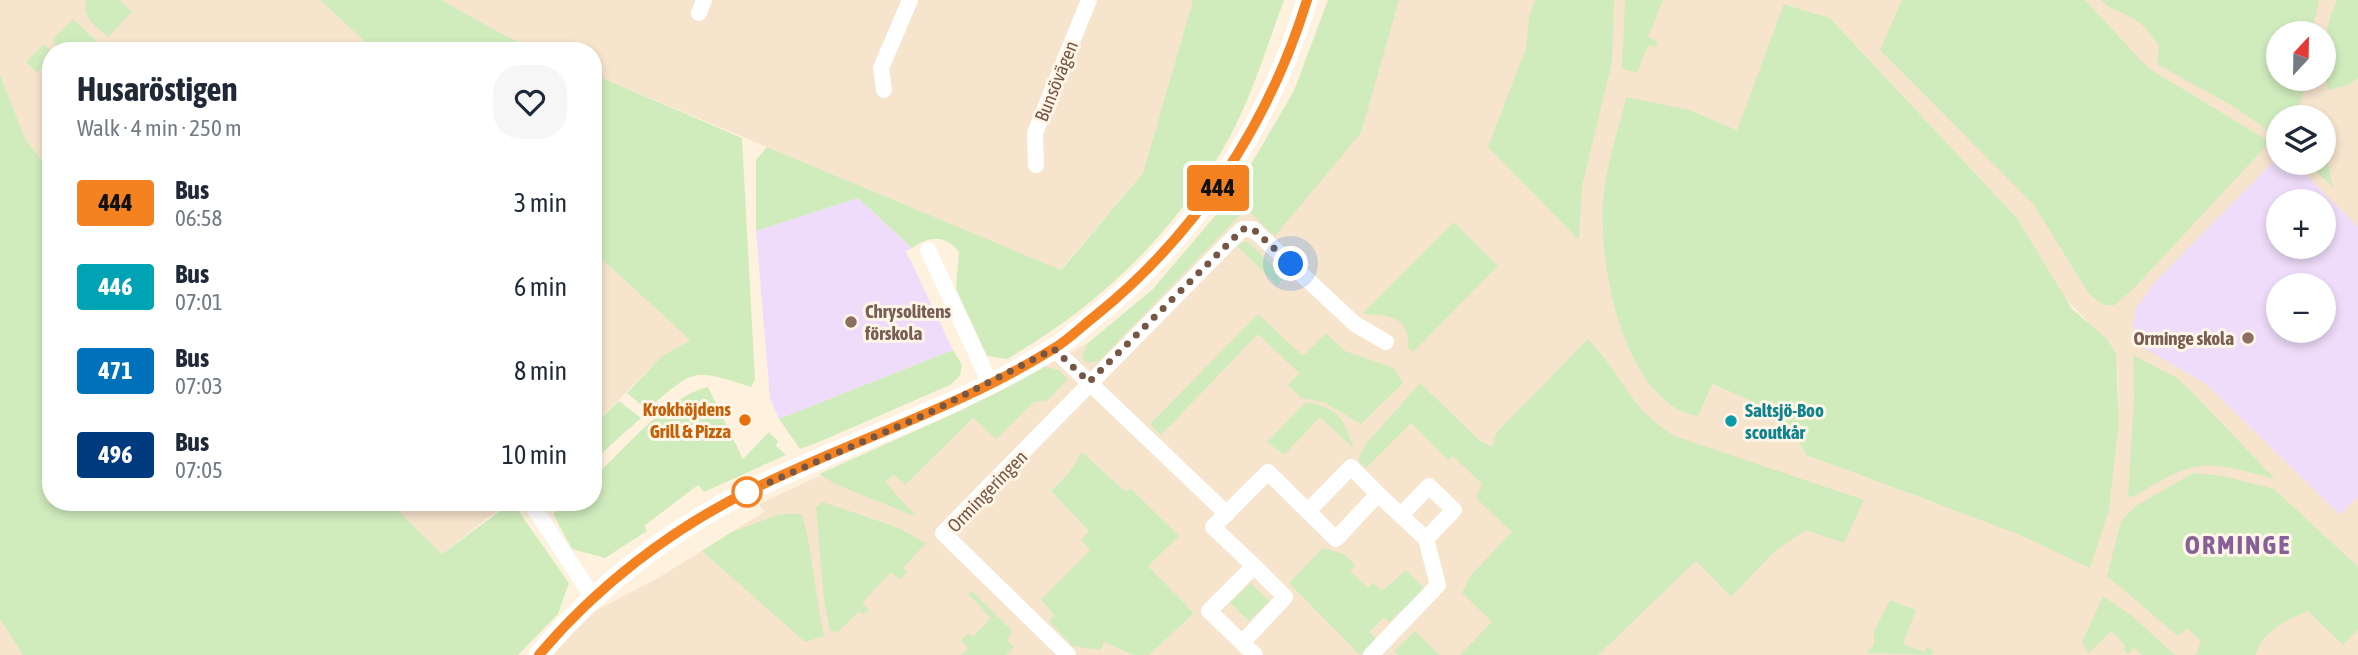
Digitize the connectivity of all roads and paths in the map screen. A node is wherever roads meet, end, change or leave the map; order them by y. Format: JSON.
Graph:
{"nodes":[{"id":1,"x":910,"y":0,"type":"edge"},
{"id":2,"x":1089,"y":0,"type":"edge"},
{"id":3,"x":1307,"y":0,"type":"edge"},
{"id":4,"x":884,"y":90,"type":"dead end"},
{"id":5,"x":1036,"y":165,"type":"dead end"},
{"id":6,"x":928,"y":250,"type":"dead end"},
{"id":7,"x":1387,"y":342,"type":"dead end"},
{"id":8,"x":1054,"y":349,"type":"junction"},
{"id":9,"x":1089,"y":382,"type":"junction"},
{"id":10,"x":990,"y":383,"type":"junction"},
{"id":11,"x":1378,"y":494,"type":"junction"},
{"id":12,"x":536,"y":511,"type":"edge"},
{"id":13,"x":1308,"y":511,"type":"junction"},
{"id":14,"x":1227,"y":514,"type":"junction"},
{"id":15,"x":1401,"y":515,"type":"junction"},
{"id":16,"x":1426,"y":539,"type":"junction"},
{"id":17,"x":1254,"y":566,"type":"junction"},
{"id":18,"x":593,"y":597,"type":"junction"},
{"id":19,"x":1242,"y":643,"type":"junction"},
{"id":20,"x":539,"y":655,"type":"edge"},
{"id":21,"x":1068,"y":655,"type":"edge"},
{"id":22,"x":1255,"y":655,"type":"edge"},
{"id":23,"x":1371,"y":655,"type":"edge"}],
"edges":[{"from":1,"to":4,"type":"street"},
{"from":2,"to":5,"type":"street","name":"Bunsövägen"},
{"from":3,"to":8,"type":"street"},
{"from":6,"to":10,"type":"street"},
{"from":7,"to":9,"type":"street","name":"Ormingeringen"},
{"from":8,"to":9,"type":"street"},
{"from":8,"to":10,"type":"street"},
{"from":9,"to":14,"type":"street"},
{"from":9,"to":21,"type":"street","name":"Ormingeringen"},
{"from":10,"to":18,"type":"street"},
{"from":11,"to":13,"type":"street"},
{"from":11,"to":13,"type":"street"},
{"from":11,"to":15,"type":"street"},
{"from":12,"to":18,"type":"street"},
{"from":13,"to":14,"type":"street"},
{"from":14,"to":17,"type":"street"},
{"from":15,"to":16,"type":"street"},
{"from":15,"to":16,"type":"street"},
{"from":16,"to":23,"type":"street"},
{"from":17,"to":19,"type":"street"},
{"from":17,"to":19,"type":"street"},
{"from":18,"to":20,"type":"street"},
{"from":19,"to":22,"type":"street"}]}
